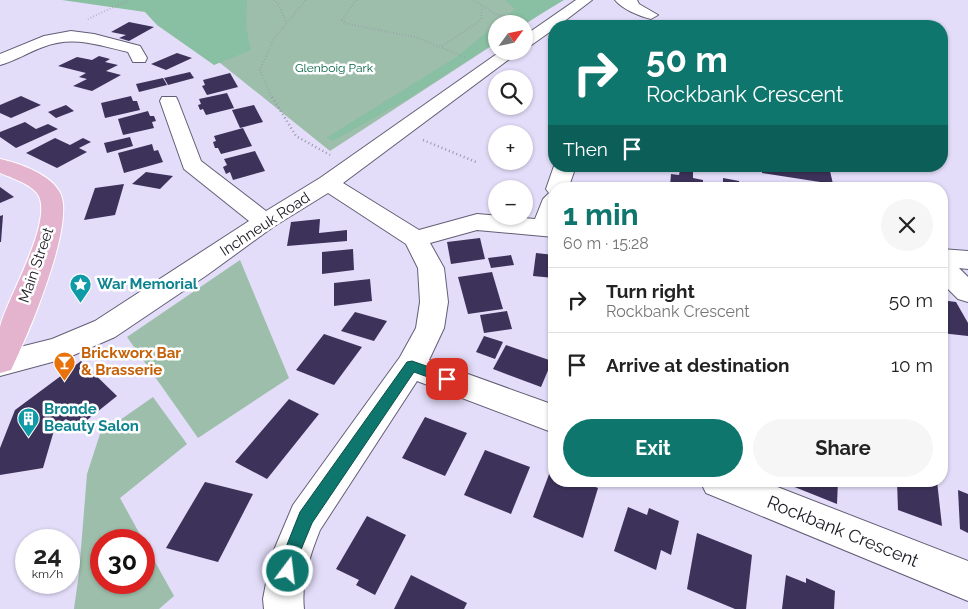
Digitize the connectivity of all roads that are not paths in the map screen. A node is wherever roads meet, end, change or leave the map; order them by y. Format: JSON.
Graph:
{"nodes":[{"id":1,"x":585,"y":0,"type":"edge"},
{"id":2,"x":622,"y":0,"type":"edge"},
{"id":3,"x":651,"y":15,"type":"dead end"},
{"id":4,"x":556,"y":20,"type":"edge"},
{"id":5,"x":548,"y":26,"type":"edge"},
{"id":6,"x":533,"y":37,"type":"edge"},
{"id":7,"x":139,"y":58,"type":"dead end"},
{"id":8,"x":0,"y":60,"type":"edge"},
{"id":9,"x":500,"y":60,"type":"edge"},
{"id":10,"x":169,"y":101,"type":"dead end"},
{"id":11,"x":0,"y":166,"type":"edge"},
{"id":12,"x":328,"y":183,"type":"junction"},
{"id":13,"x":265,"y":222,"type":"junction"},
{"id":14,"x":548,"y":228,"type":"edge"},
{"id":15,"x":416,"y":239,"type":"junction"},
{"id":16,"x":948,"y":259,"type":"edge"},
{"id":17,"x":968,"y":260,"type":"edge"},
{"id":18,"x":948,"y":273,"type":"edge"},
{"id":19,"x":968,"y":292,"type":"edge"},
{"id":20,"x":0,"y":362,"type":"edge"},
{"id":21,"x":412,"y":366,"type":"junction"},
{"id":22,"x":548,"y":417,"type":"edge"},
{"id":23,"x":733,"y":487,"type":"edge"},
{"id":24,"x":968,"y":581,"type":"edge"},
{"id":25,"x":284,"y":609,"type":"edge"}],
"edges":[{"from":1,"to":4,"type":"street"},
{"from":2,"to":3,"type":"street"},
{"from":5,"to":6,"type":"street"},
{"from":7,"to":8,"type":"street"},
{"from":9,"to":12,"type":"street","name":"Inchneuk Road"},
{"from":10,"to":13,"type":"street"},
{"from":11,"to":20,"type":"main road","name":"Main Street"},
{"from":12,"to":13,"type":"street","name":"Inchneuk Road"},
{"from":12,"to":15,"type":"street"},
{"from":13,"to":20,"type":"street","name":"Inchneuk Road"},
{"from":14,"to":15,"type":"street"},
{"from":15,"to":21,"type":"street"},
{"from":16,"to":17,"type":"street"},
{"from":18,"to":19,"type":"street"},
{"from":21,"to":22,"type":"street"},
{"from":21,"to":25,"type":"street"},
{"from":23,"to":24,"type":"street","name":"Rockbank Crescent"}]}
